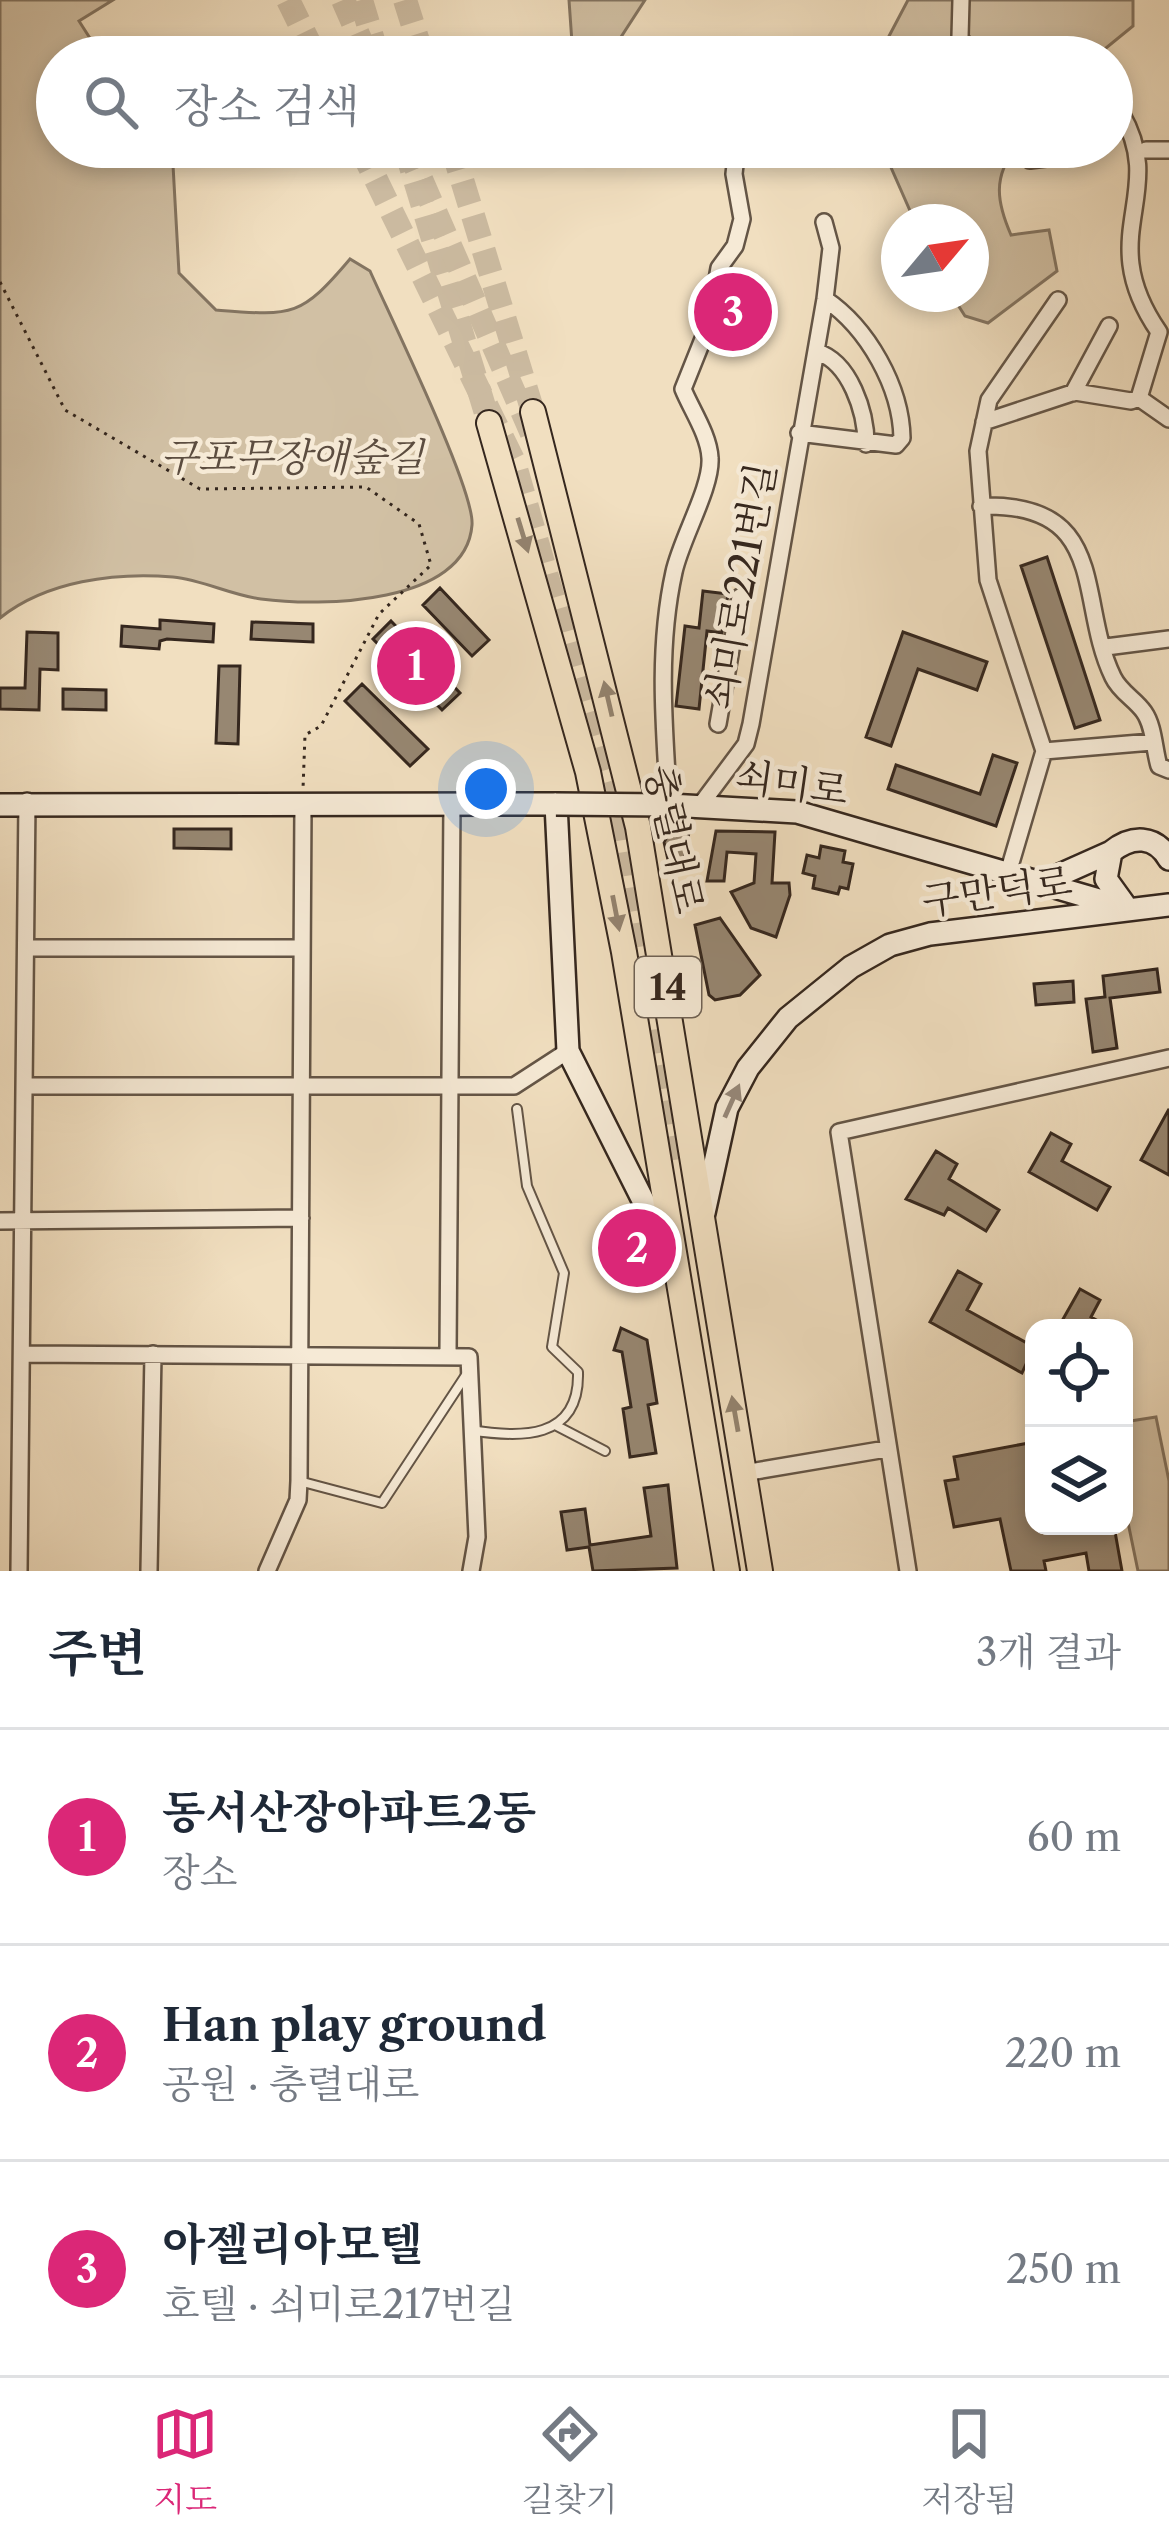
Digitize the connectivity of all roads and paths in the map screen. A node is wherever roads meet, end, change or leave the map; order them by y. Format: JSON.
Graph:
{"nodes":[{"id":1,"x":961,"y":0,"type":"edge"},
{"id":2,"x":960,"y":36,"type":"edge"},
{"id":3,"x":1133,"y":126,"type":"edge"},
{"id":4,"x":1146,"y":150,"type":"junction"},
{"id":5,"x":1169,"y":150,"type":"edge"},
{"id":6,"x":735,"y":168,"type":"edge"},
{"id":7,"x":824,"y":222,"type":"dead end"},
{"id":8,"x":0,"y":282,"type":"edge"},
{"id":9,"x":825,"y":298,"type":"junction"},
{"id":10,"x":1058,"y":300,"type":"dead end"},
{"id":11,"x":1108,"y":326,"type":"dead end"},
{"id":12,"x":817,"y":352,"type":"junction"},
{"id":13,"x":1073,"y":393,"type":"junction"},
{"id":14,"x":1139,"y":398,"type":"junction"},
{"id":15,"x":533,"y":412,"type":"tunnel mouth"},
{"id":16,"x":1169,"y":419,"type":"edge"},
{"id":17,"x":984,"y":422,"type":"junction"},
{"id":18,"x":488,"y":423,"type":"tunnel mouth"},
{"id":19,"x":799,"y":433,"type":"junction"},
{"id":20,"x":866,"y":444,"type":"junction"},
{"id":21,"x":981,"y":506,"type":"junction"},
{"id":22,"x":740,"y":597,"type":"dead end"},
{"id":23,"x":1169,"y":640,"type":"edge"},
{"id":24,"x":731,"y":647,"type":"junction"},
{"id":25,"x":1106,"y":647,"type":"junction"},
{"id":26,"x":760,"y":651,"type":"junction"},
{"id":27,"x":718,"y":724,"type":"dead end"},
{"id":28,"x":1152,"y":742,"type":"junction"},
{"id":29,"x":1044,"y":751,"type":"junction"},
{"id":30,"x":1169,"y":770,"type":"edge"},
{"id":31,"x":27,"y":801,"type":"junction"},
{"id":32,"x":452,"y":802,"type":"junction"},
{"id":33,"x":303,"y":804,"type":"junction"},
{"id":34,"x":556,"y":804,"type":"junction"},
{"id":35,"x":0,"y":805,"type":"edge"},
{"id":36,"x":669,"y":805,"type":"junction"},
{"id":37,"x":699,"y":807,"type":"junction"},
{"id":38,"x":1112,"y":852,"type":"junction"},
{"id":39,"x":1168,"y":853,"type":"edge"},
{"id":40,"x":1027,"y":877,"type":"junction"},
{"id":41,"x":1169,"y":904,"type":"edge"},
{"id":42,"x":1129,"y":909,"type":"junction"},
{"id":43,"x":1014,"y":925,"type":"junction"},
{"id":44,"x":26,"y":948,"type":"junction"},
{"id":45,"x":302,"y":948,"type":"junction"},
{"id":46,"x":568,"y":1051,"type":"junction"},
{"id":47,"x":1169,"y":1058,"type":"edge"},
{"id":48,"x":25,"y":1086,"type":"junction"},
{"id":49,"x":450,"y":1087,"type":"junction"},
{"id":50,"x":302,"y":1088,"type":"junction"},
{"id":51,"x":517,"y":1108,"type":"dead end"},
{"id":52,"x":704,"y":1214,"type":"junction"},
{"id":53,"x":301,"y":1218,"type":"junction"},
{"id":54,"x":0,"y":1221,"type":"edge"},
{"id":55,"x":23,"y":1221,"type":"junction"},
{"id":56,"x":677,"y":1267,"type":"junction"},
{"id":57,"x":300,"y":1353,"type":"junction"},
{"id":58,"x":448,"y":1353,"type":"junction"},
{"id":59,"x":22,"y":1354,"type":"junction"},
{"id":60,"x":153,"y":1354,"type":"junction"},
{"id":61,"x":469,"y":1371,"type":"junction"},
{"id":62,"x":556,"y":1425,"type":"junction"},
{"id":63,"x":468,"y":1430,"type":"junction"},
{"id":64,"x":886,"y":1450,"type":"junction"},
{"id":65,"x":604,"y":1451,"type":"dead end"},
{"id":66,"x":745,"y":1473,"type":"junction"},
{"id":67,"x":299,"y":1481,"type":"junction"},
{"id":68,"x":19,"y":1571,"type":"edge"},
{"id":69,"x":149,"y":1571,"type":"edge"},
{"id":70,"x":267,"y":1571,"type":"edge"},
{"id":71,"x":471,"y":1571,"type":"edge"},
{"id":72,"x":727,"y":1571,"type":"edge"},
{"id":73,"x":760,"y":1571,"type":"edge"},
{"id":74,"x":908,"y":1571,"type":"edge"}],
"edges":[{"from":1,"to":2,"type":"street"},
{"from":3,"to":4,"type":"street"},
{"from":4,"to":5,"type":"street"},
{"from":4,"to":14,"type":"street"},
{"from":6,"to":36,"type":"street"},
{"from":7,"to":9,"type":"street","name":"쇠미로221번길"},
{"from":8,"to":33,"type":"path"},
{"from":9,"to":12,"type":"street","name":"쇠미로221번길"},
{"from":9,"to":20,"type":"street"},
{"from":10,"to":17,"type":"street"},
{"from":11,"to":13,"type":"street"},
{"from":12,"to":19,"type":"street","name":"쇠미로221번길"},
{"from":12,"to":20,"type":"street"},
{"from":13,"to":14,"type":"street"},
{"from":13,"to":17,"type":"street"},
{"from":14,"to":16,"type":"street"},
{"from":52,"to":15,"type":"main road","name":"충렬대로","number":"14","one_way":true},
{"from":17,"to":21,"type":"street"},
{"from":18,"to":56,"type":"main road","name":"충렬대로","one_way":true},
{"from":19,"to":20,"type":"street","name":"쇠미로221번길"},
{"from":19,"to":26,"type":"street","name":"쇠미로221번길"},
{"from":21,"to":25,"type":"street"},
{"from":21,"to":29,"type":"street"},
{"from":22,"to":24,"type":"street"},
{"from":23,"to":25,"type":"street"},
{"from":24,"to":26,"type":"street"},
{"from":24,"to":27,"type":"street"},
{"from":25,"to":28,"type":"street"},
{"from":26,"to":37,"type":"street","name":"쇠미로221번길"},
{"from":28,"to":29,"type":"street"},
{"from":28,"to":30,"type":"street"},
{"from":29,"to":40,"type":"street"},
{"from":31,"to":33,"type":"main road","name":"쇠미로"},
{"from":31,"to":35,"type":"main road","name":"쇠미로"},
{"from":31,"to":44,"type":"street"},
{"from":32,"to":33,"type":"main road","name":"쇠미로"},
{"from":32,"to":34,"type":"main road","name":"쇠미로"},
{"from":32,"to":49,"type":"street"},
{"from":33,"to":45,"type":"street"},
{"from":34,"to":36,"type":"main road","name":"쇠미로","bridge":true},
{"from":34,"to":46,"type":"main road"},
{"from":36,"to":37,"type":"main road","name":"쇠미로"},
{"from":37,"to":40,"type":"main road","name":"쇠미로"},
{"from":38,"to":39,"type":"main road"},
{"from":38,"to":40,"type":"main road"},
{"from":38,"to":42,"type":"main road"},
{"from":40,"to":42,"type":"main road","name":"쇠미로"},
{"from":40,"to":43,"type":"main road"},
{"from":41,"to":42,"type":"main road","name":"구만덕로"},
{"from":42,"to":43,"type":"main road","name":"구만덕로"},
{"from":52,"to":43,"type":"main road","name":"구만덕로","one_way":true},
{"from":44,"to":45,"type":"street"},
{"from":44,"to":48,"type":"street"},
{"from":45,"to":50,"type":"street"},
{"from":46,"to":49,"type":"street"},
{"from":46,"to":56,"type":"main road"},
{"from":47,"to":64,"type":"street"},
{"from":48,"to":50,"type":"street"},
{"from":48,"to":55,"type":"street"},
{"from":49,"to":50,"type":"street"},
{"from":49,"to":58,"type":"street"},
{"from":50,"to":53,"type":"street"},
{"from":51,"to":62,"type":"lane"},
{"from":66,"to":52,"type":"main road","name":"충렬대로","number":"14","one_way":true},
{"from":53,"to":55,"type":"street"},
{"from":53,"to":57,"type":"street"},
{"from":54,"to":55,"type":"street"},
{"from":55,"to":59,"type":"street"},
{"from":56,"to":72,"type":"main road","name":"충렬대로"},
{"from":57,"to":58,"type":"street"},
{"from":57,"to":60,"type":"street"},
{"from":57,"to":67,"type":"street"},
{"from":58,"to":61,"type":"street"},
{"from":59,"to":60,"type":"street"},
{"from":59,"to":68,"type":"street"},
{"from":60,"to":69,"type":"street"},
{"from":61,"to":63,"type":"street"},
{"from":61,"to":67,"type":"lane"},
{"from":62,"to":63,"type":"lane"},
{"from":62,"to":65,"type":"lane"},
{"from":63,"to":71,"type":"street"},
{"from":64,"to":66,"type":"street"},
{"from":64,"to":74,"type":"street"},
{"from":66,"to":73,"type":"main road","name":"충렬대로","number":"14"},
{"from":67,"to":70,"type":"street"}]}
